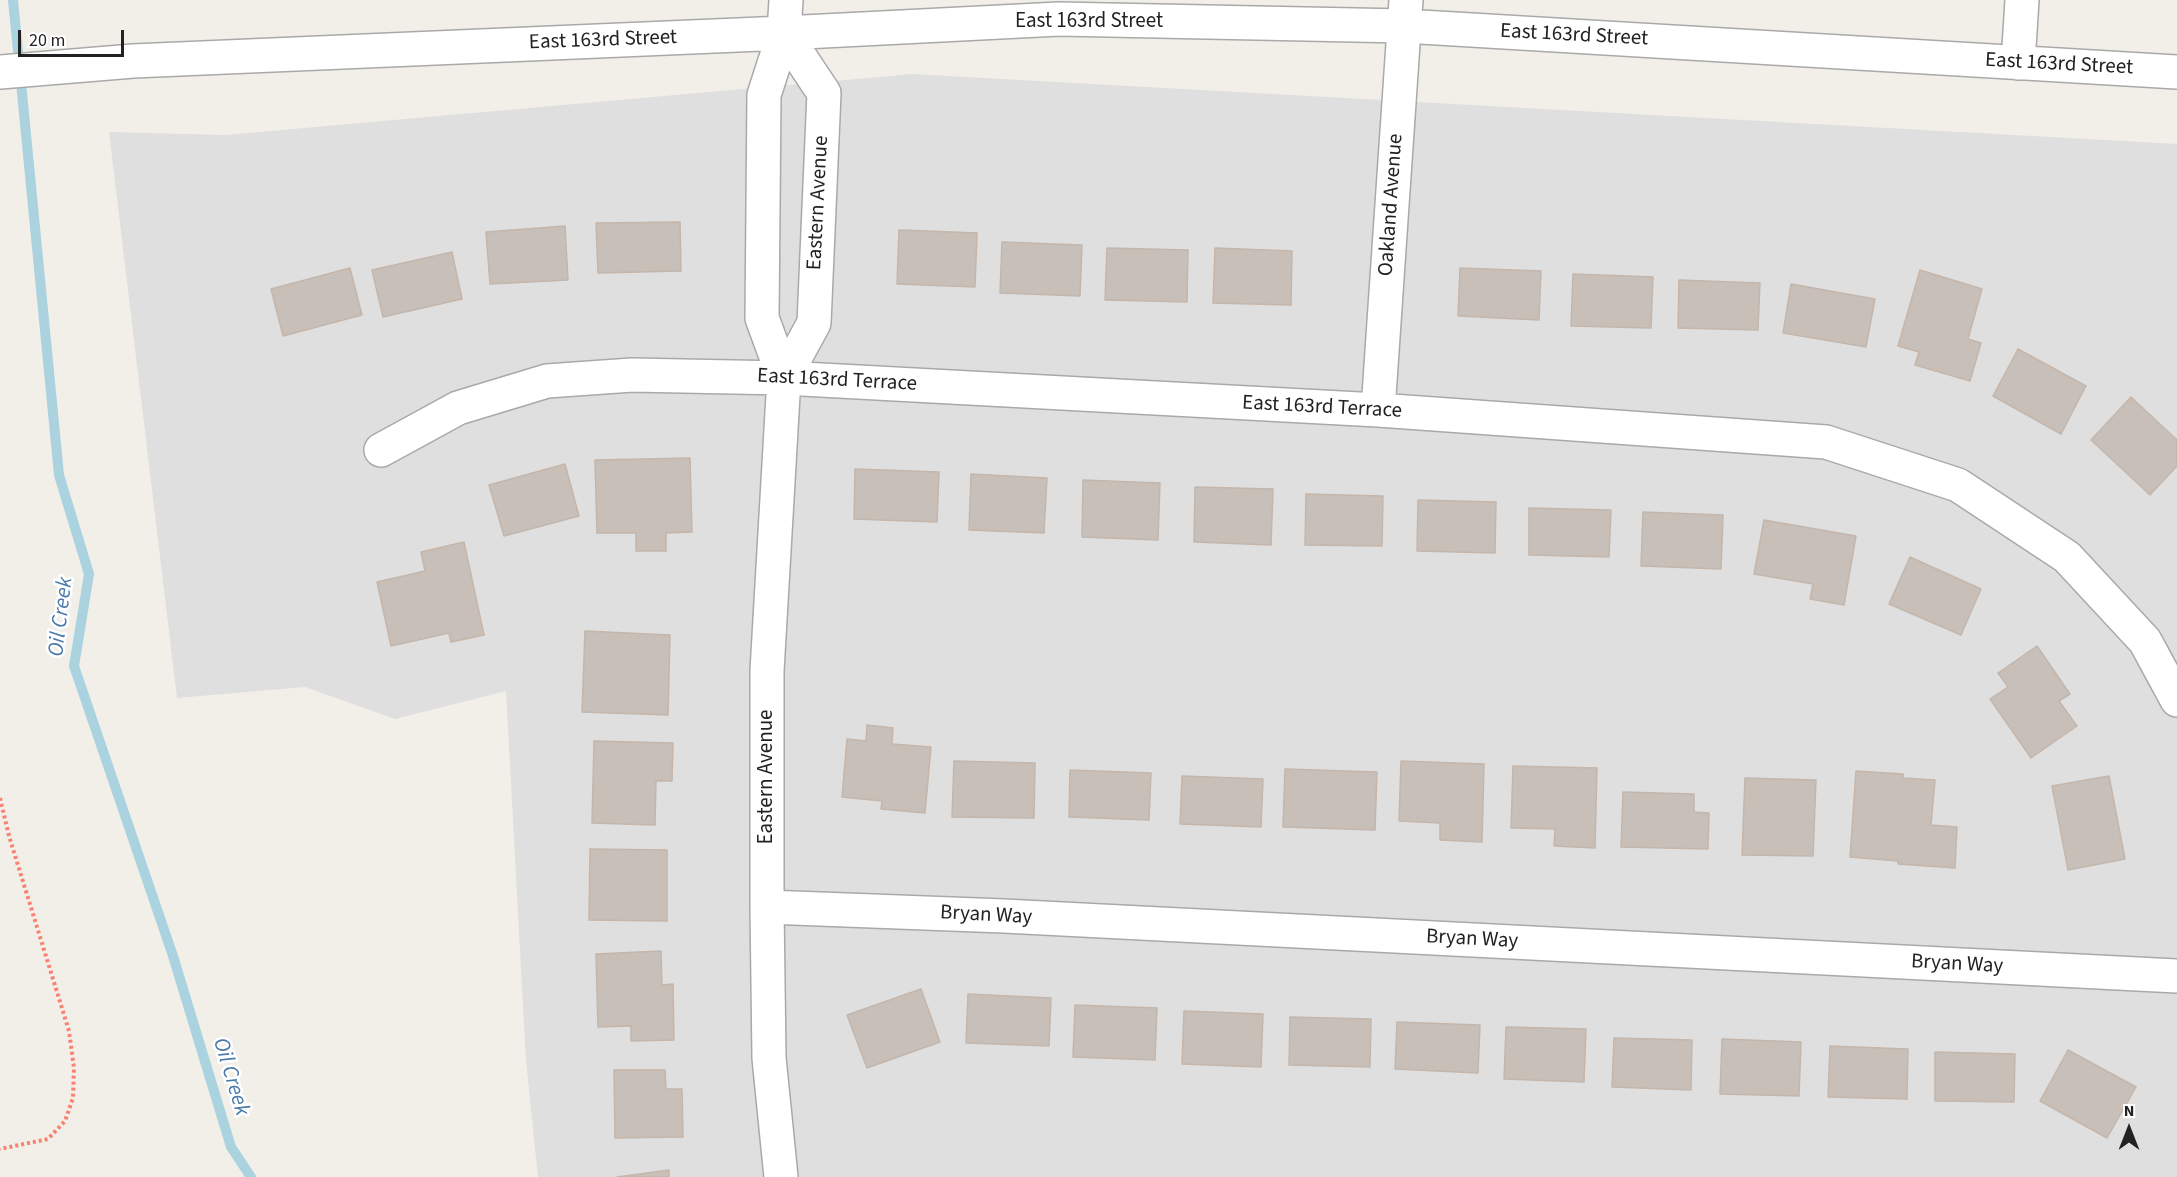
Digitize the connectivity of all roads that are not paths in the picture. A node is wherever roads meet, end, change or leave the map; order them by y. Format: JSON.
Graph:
{"nodes":[{"id":1,"x":786,"y":0,"type":"edge"},
{"id":2,"x":2022,"y":0,"type":"edge"},
{"id":3,"x":1405,"y":13,"type":"edge"},
{"id":4,"x":784,"y":33,"type":"junction"},
{"id":5,"x":2018,"y":63,"type":"junction"},
{"id":6,"x":0,"y":72,"type":"edge"},
{"id":7,"x":2177,"y":72,"type":"edge"},
{"id":8,"x":784,"y":378,"type":"junction"},
{"id":9,"x":1378,"y":410,"type":"junction"},
{"id":10,"x":381,"y":450,"type":"dead end"},
{"id":11,"x":2177,"y":700,"type":"edge"},
{"id":12,"x":767,"y":907,"type":"junction"},
{"id":13,"x":2177,"y":976,"type":"edge"},
{"id":14,"x":781,"y":1177,"type":"edge"}],
"edges":[{"from":1,"to":4,"type":"street","name":"Eastern Avenue"},
{"from":2,"to":5,"type":"street"},
{"from":3,"to":4,"type":"street","name":"East 163rd Street"},
{"from":3,"to":5,"type":"street","name":"East 163rd Street"},
{"from":3,"to":9,"type":"street","name":"Oakland Avenue"},
{"from":4,"to":6,"type":"street","name":"East 163rd Street"},
{"from":4,"to":8,"type":"street","name":"Eastern Avenue"},
{"from":4,"to":8,"type":"street","name":"Eastern Avenue"},
{"from":5,"to":7,"type":"street","name":"East 163rd Street"},
{"from":8,"to":9,"type":"street","name":"East 163rd Terrace"},
{"from":8,"to":10,"type":"street","name":"East 163rd Terrace"},
{"from":8,"to":12,"type":"street","name":"Eastern Avenue"},
{"from":9,"to":11,"type":"street","name":"East 163rd Terrace"},
{"from":12,"to":13,"type":"street","name":"Bryan Way"},
{"from":12,"to":14,"type":"street","name":"Eastern Avenue"}]}
